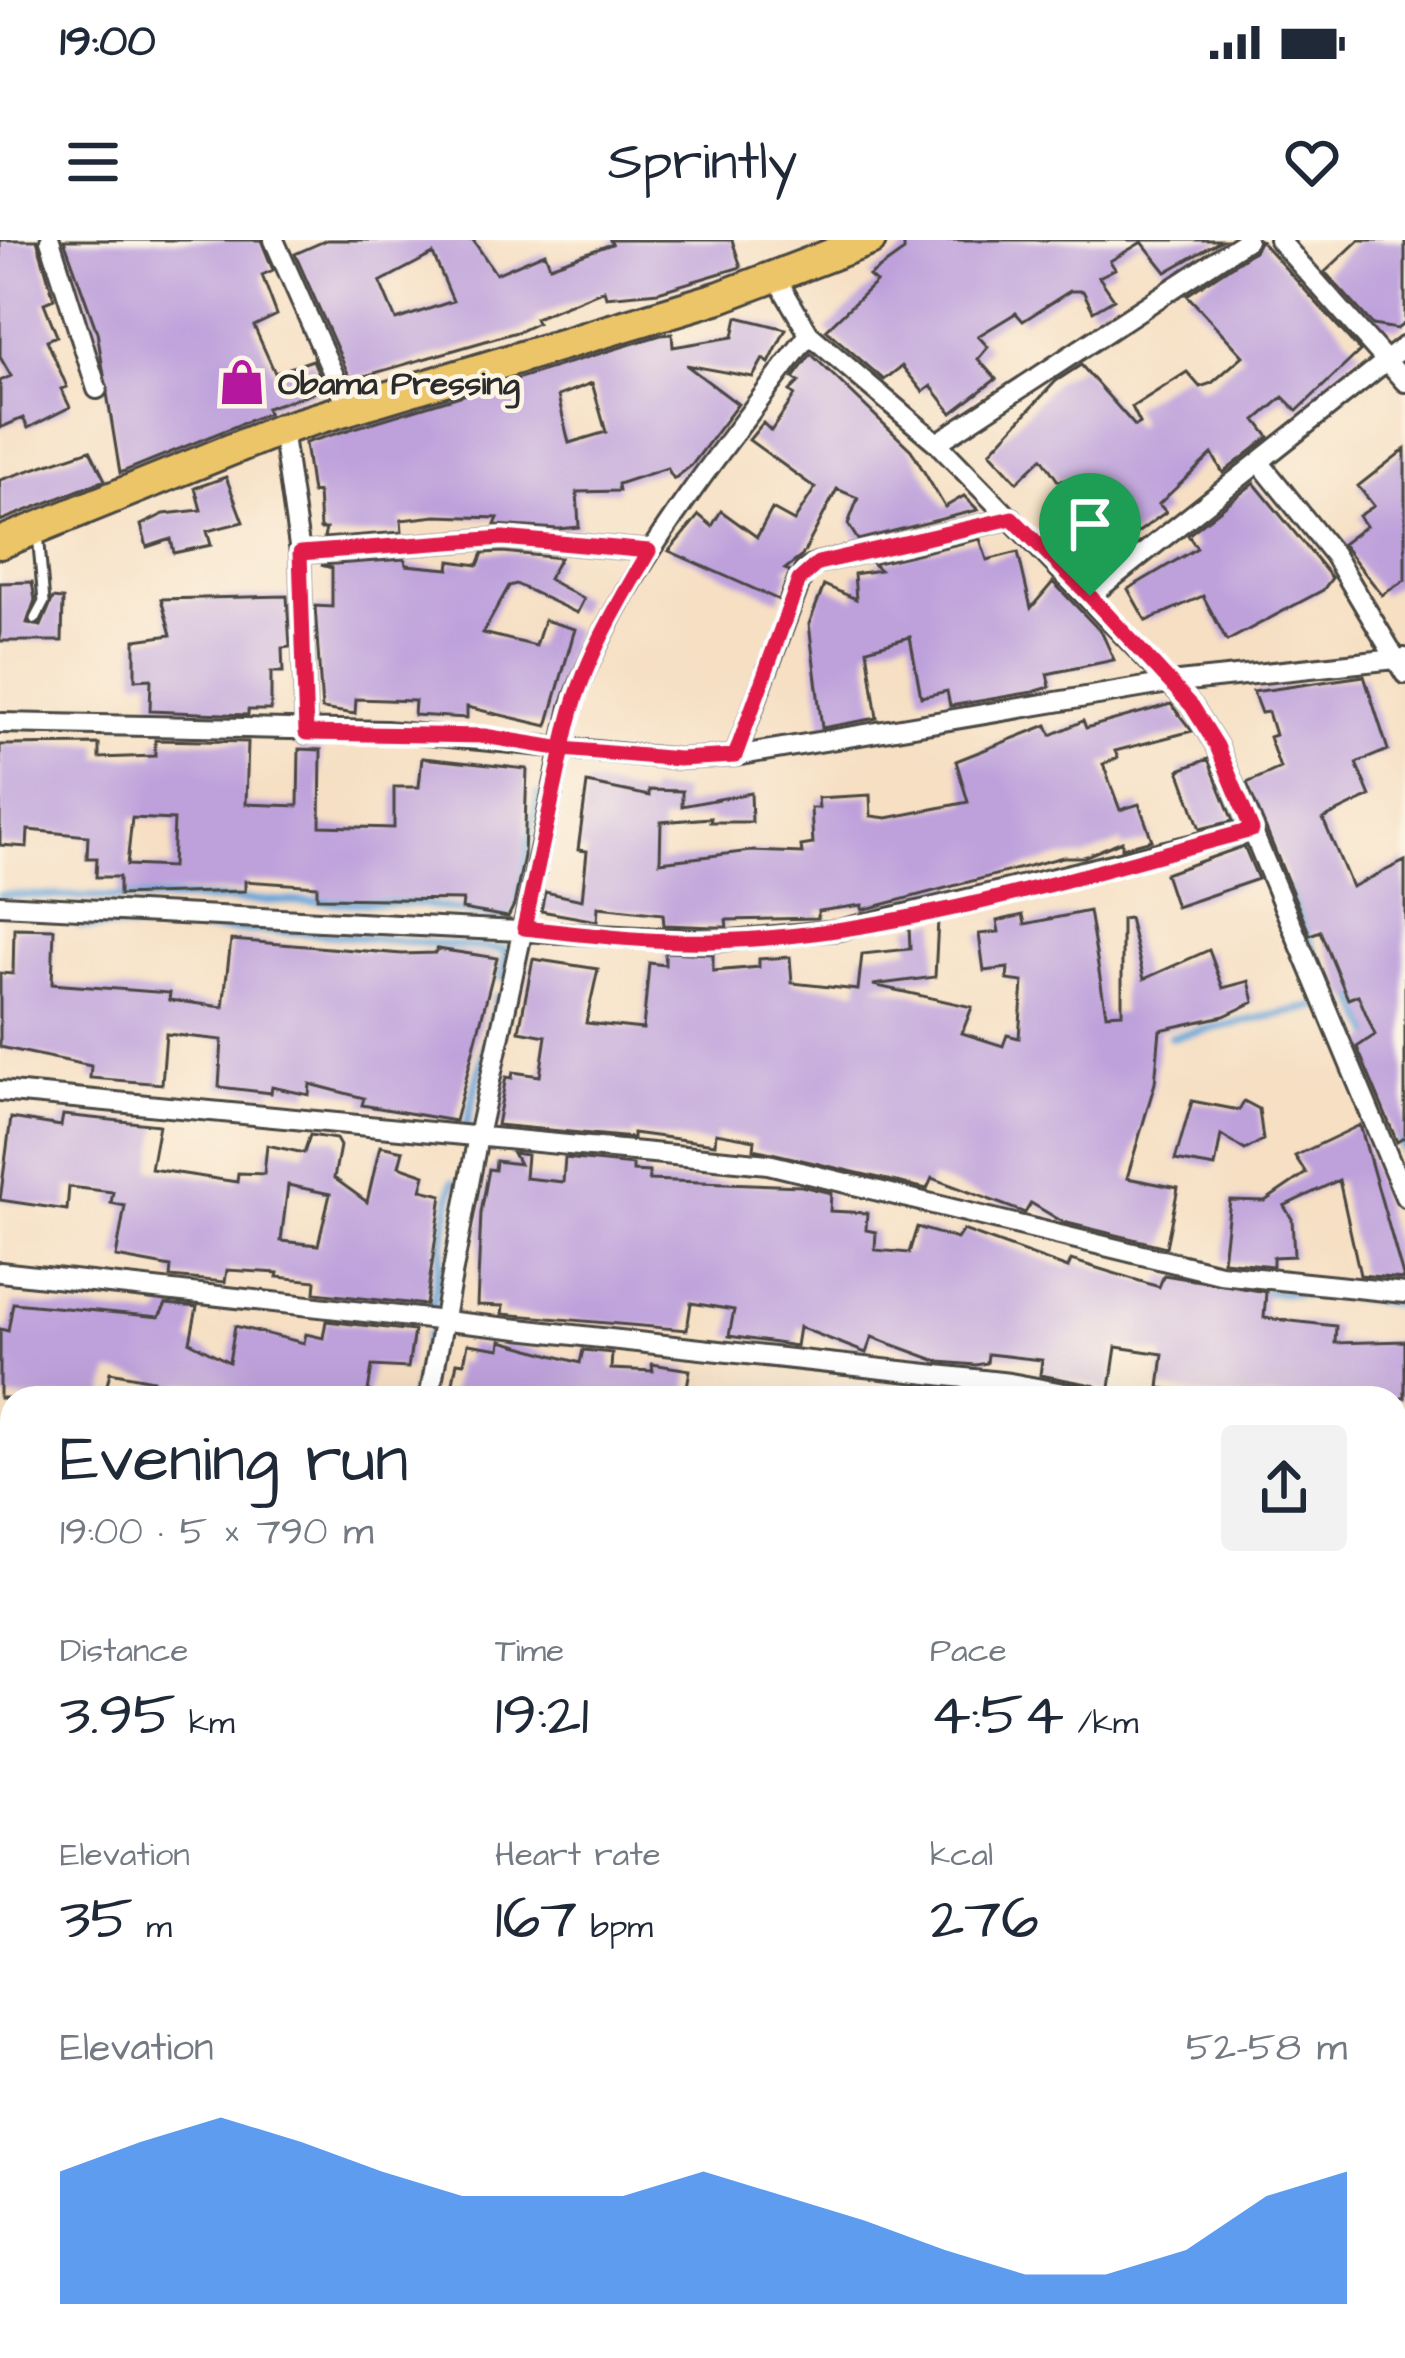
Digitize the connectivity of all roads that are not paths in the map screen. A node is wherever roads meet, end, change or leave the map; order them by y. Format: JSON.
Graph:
{"nodes":[{"id":1,"x":50,"y":240,"type":"edge"},
{"id":2,"x":274,"y":240,"type":"edge"},
{"id":3,"x":870,"y":240,"type":"edge"},
{"id":4,"x":1247,"y":240,"type":"edge"},
{"id":5,"x":1279,"y":240,"type":"edge"},
{"id":6,"x":776,"y":276,"type":"junction"},
{"id":7,"x":809,"y":334,"type":"junction"},
{"id":8,"x":1397,"y":352,"type":"edge"},
{"id":9,"x":1405,"y":382,"type":"edge"},
{"id":10,"x":97,"y":389,"type":"dead end"},
{"id":11,"x":348,"y":406,"type":"junction"},
{"id":12,"x":283,"y":429,"type":"junction"},
{"id":13,"x":937,"y":443,"type":"junction"},
{"id":14,"x":1260,"y":463,"type":"junction"},
{"id":15,"x":1012,"y":518,"type":"junction"},
{"id":16,"x":37,"y":528,"type":"junction"},
{"id":17,"x":0,"y":543,"type":"edge"},
{"id":18,"x":649,"y":551,"type":"junction"},
{"id":19,"x":300,"y":553,"type":"junction"},
{"id":20,"x":1090,"y":596,"type":"junction"},
{"id":21,"x":35,"y":619,"type":"dead end"},
{"id":22,"x":1402,"y":662,"type":"edge"},
{"id":23,"x":1169,"y":683,"type":"junction"},
{"id":24,"x":0,"y":723,"type":"edge"},
{"id":25,"x":306,"y":733,"type":"junction"},
{"id":26,"x":563,"y":749,"type":"junction"},
{"id":27,"x":735,"y":756,"type":"junction"},
{"id":28,"x":1252,"y":830,"type":"junction"},
{"id":29,"x":0,"y":905,"type":"edge"},
{"id":30,"x":524,"y":928,"type":"junction"},
{"id":31,"x":0,"y":1090,"type":"edge"},
{"id":32,"x":478,"y":1136,"type":"junction"},
{"id":33,"x":1405,"y":1198,"type":"edge"},
{"id":34,"x":0,"y":1272,"type":"edge"},
{"id":35,"x":1405,"y":1293,"type":"edge"},
{"id":36,"x":444,"y":1321,"type":"junction"},
{"id":37,"x":431,"y":1386,"type":"edge"},
{"id":38,"x":1026,"y":1386,"type":"edge"}],
"edges":[{"from":1,"to":10,"type":"street"},
{"from":2,"to":11,"type":"street"},
{"from":3,"to":6,"type":"main road"},
{"from":4,"to":13,"type":"street"},
{"from":5,"to":8,"type":"street"},
{"from":6,"to":7,"type":"street"},
{"from":6,"to":11,"type":"main road"},
{"from":7,"to":13,"type":"street"},
{"from":7,"to":18,"type":"street"},
{"from":8,"to":9,"type":"street"},
{"from":8,"to":14,"type":"street"},
{"from":11,"to":12,"type":"main road"},
{"from":12,"to":16,"type":"main road"},
{"from":12,"to":19,"type":"street"},
{"from":13,"to":15,"type":"street"},
{"from":14,"to":20,"type":"street"},
{"from":14,"to":22,"type":"street"},
{"from":15,"to":20,"type":"street"},
{"from":15,"to":27,"type":"street"},
{"from":16,"to":17,"type":"main road"},
{"from":16,"to":21,"type":"lane"},
{"from":18,"to":19,"type":"street"},
{"from":18,"to":26,"type":"street"},
{"from":19,"to":25,"type":"street"},
{"from":20,"to":23,"type":"street"},
{"from":22,"to":23,"type":"street"},
{"from":23,"to":27,"type":"street"},
{"from":23,"to":28,"type":"street"},
{"from":24,"to":25,"type":"street"},
{"from":25,"to":26,"type":"street"},
{"from":26,"to":27,"type":"street"},
{"from":26,"to":30,"type":"street"},
{"from":28,"to":30,"type":"street"},
{"from":28,"to":33,"type":"street"},
{"from":29,"to":30,"type":"street"},
{"from":30,"to":32,"type":"street"},
{"from":31,"to":32,"type":"street"},
{"from":32,"to":35,"type":"street"},
{"from":32,"to":36,"type":"street"},
{"from":34,"to":36,"type":"street"},
{"from":36,"to":37,"type":"street"},
{"from":36,"to":38,"type":"street"}]}
